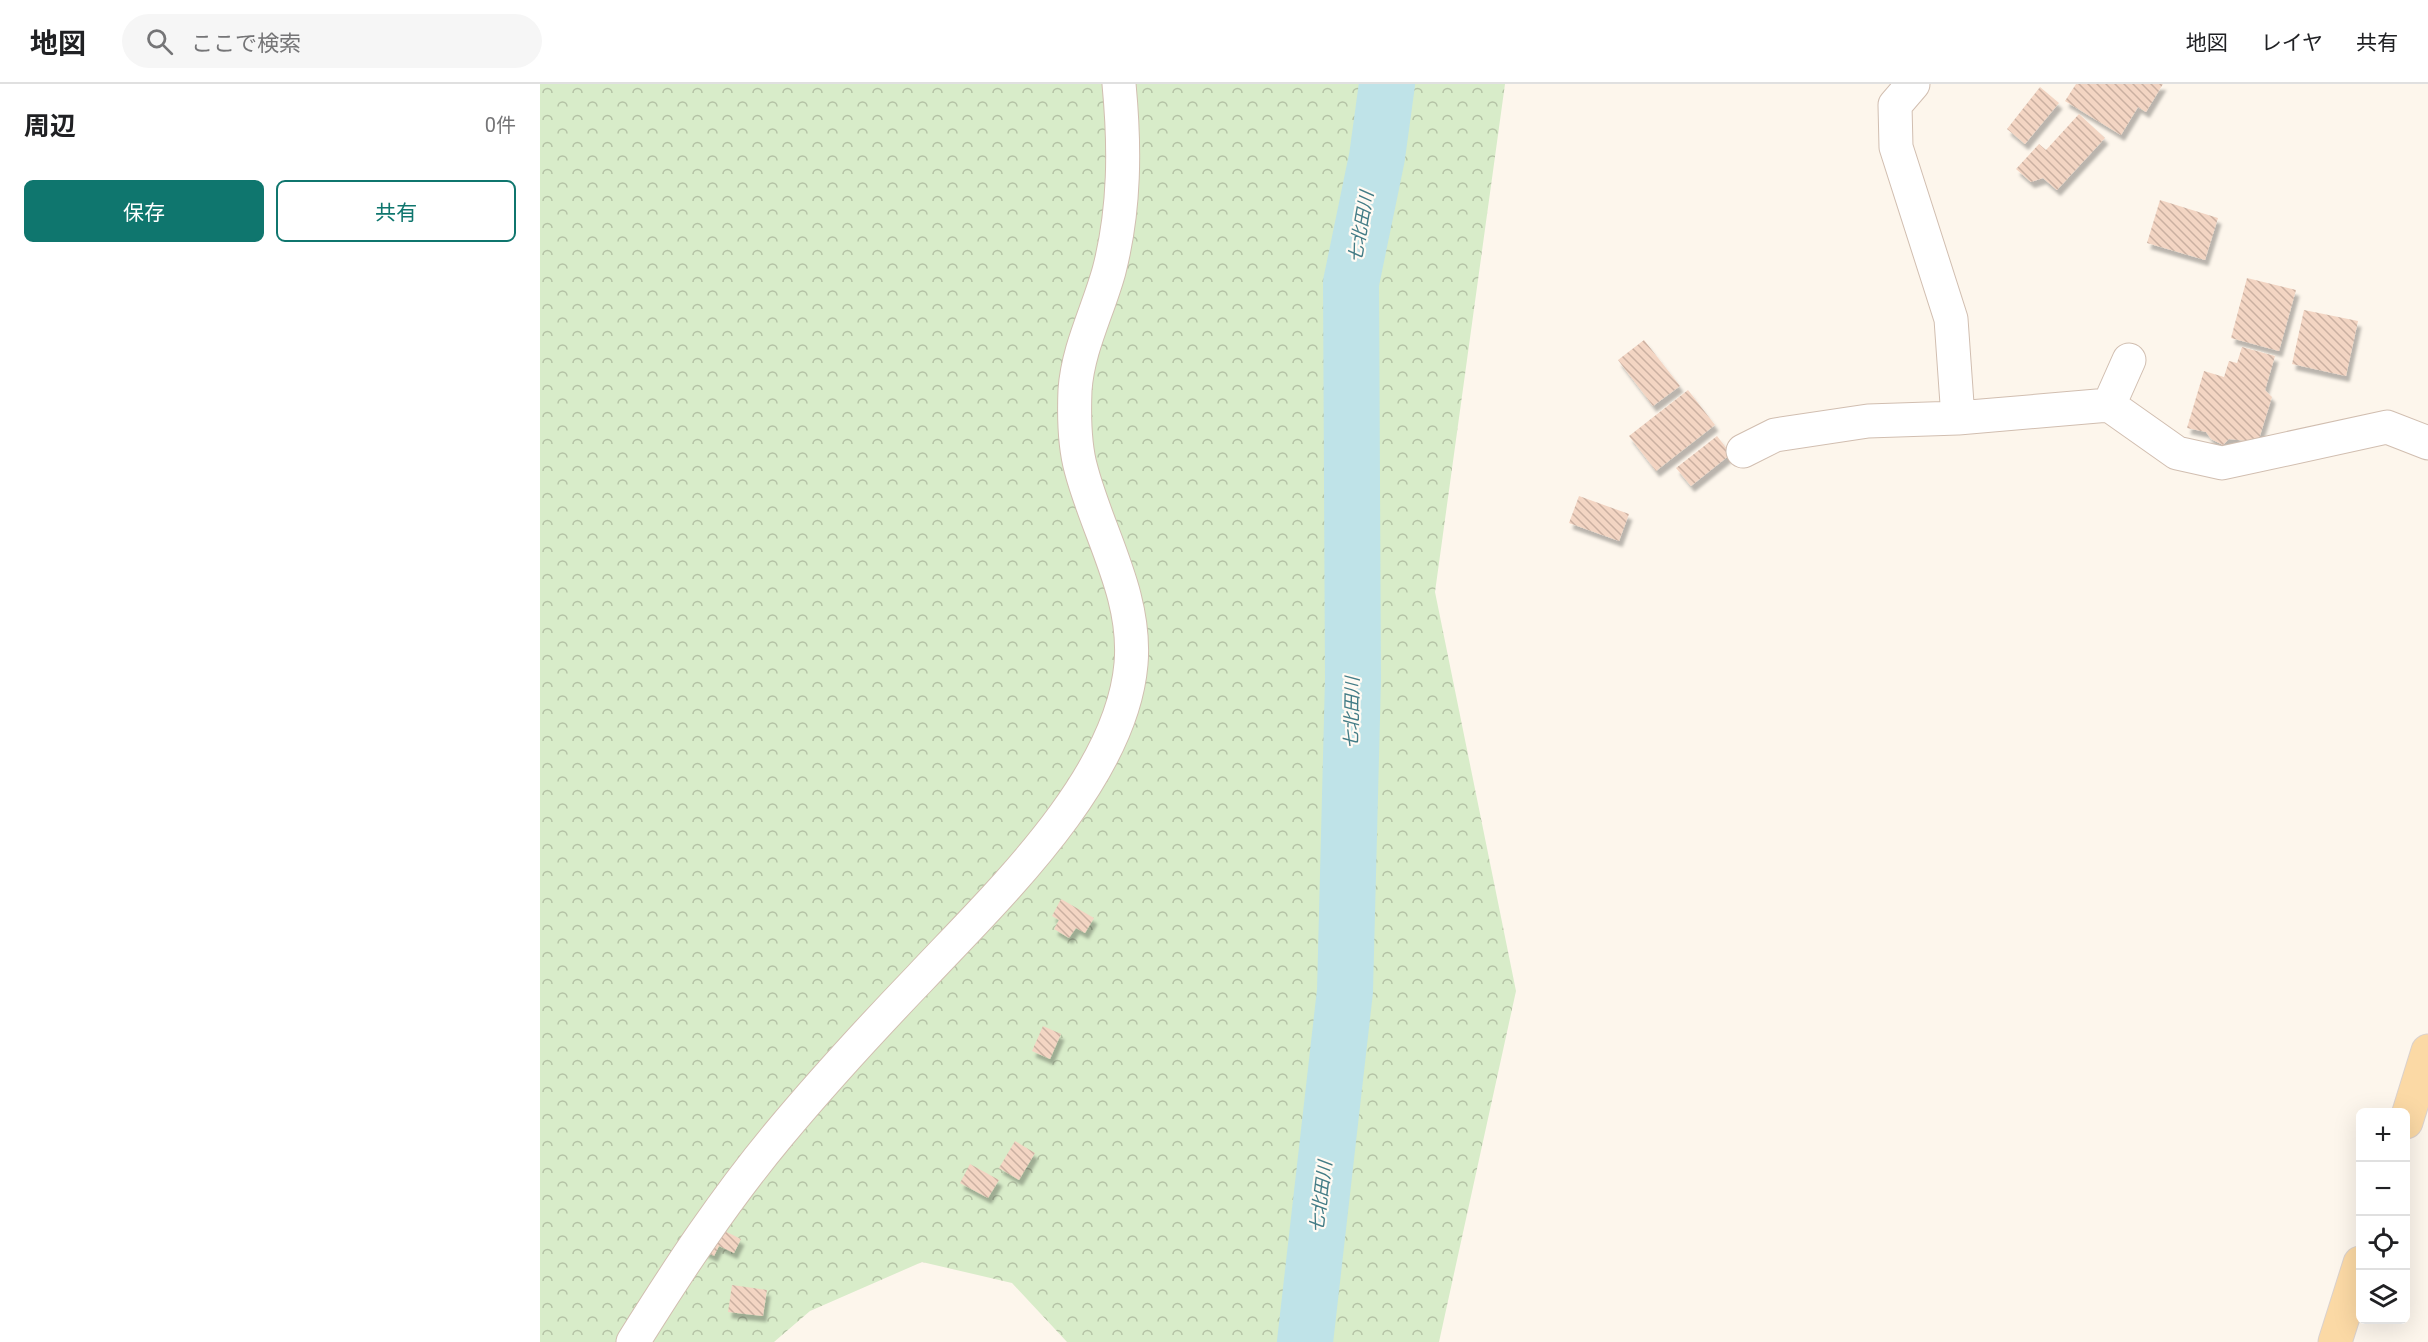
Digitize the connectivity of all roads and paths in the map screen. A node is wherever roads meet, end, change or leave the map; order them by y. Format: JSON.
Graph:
{"nodes":[{"id":1,"x":1119,"y":84,"type":"edge"},
{"id":2,"x":1913,"y":84,"type":"edge"},
{"id":3,"x":2129,"y":360,"type":"dead end"},
{"id":4,"x":2109,"y":405,"type":"junction"},
{"id":5,"x":1958,"y":418,"type":"junction"},
{"id":6,"x":2428,"y":443,"type":"edge"},
{"id":7,"x":1743,"y":451,"type":"dead end"},
{"id":8,"x":2428,"y":1051,"type":"edge"},
{"id":9,"x":2410,"y":1109,"type":"edge"},
{"id":10,"x":2359,"y":1270,"type":"edge"},
{"id":11,"x":633,"y":1342,"type":"edge"},
{"id":12,"x":2336,"y":1342,"type":"edge"}],
"edges":[{"from":1,"to":11,"type":"street"},
{"from":2,"to":5,"type":"street"},
{"from":3,"to":4,"type":"street"},
{"from":4,"to":5,"type":"street"},
{"from":4,"to":6,"type":"street"},
{"from":5,"to":7,"type":"street"},
{"from":8,"to":9,"type":"main road"},
{"from":10,"to":12,"type":"main road"}]}
